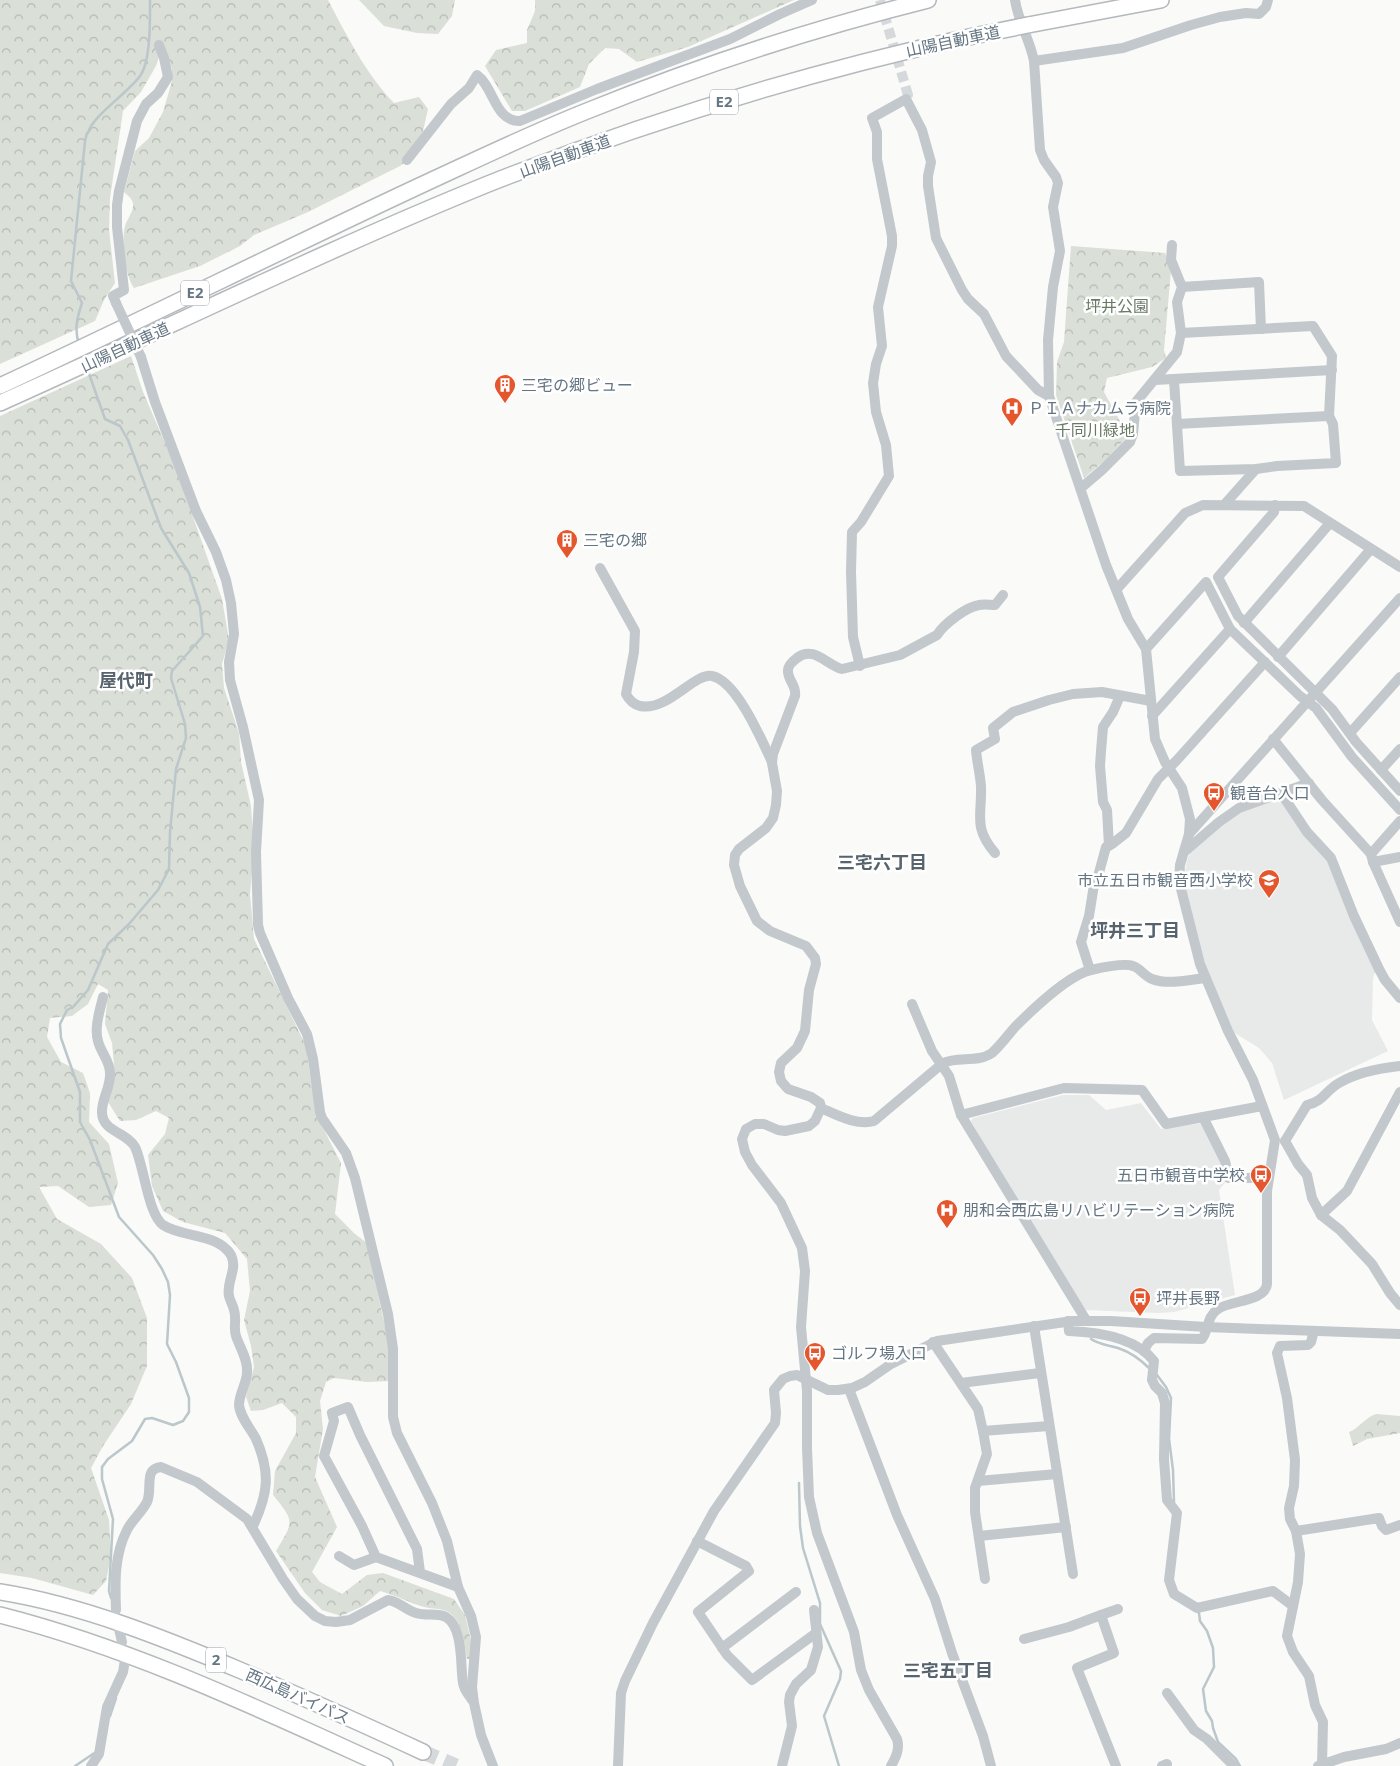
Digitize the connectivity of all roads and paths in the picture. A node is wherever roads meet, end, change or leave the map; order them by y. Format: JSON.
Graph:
{"nodes":[{"id":1,"x":812,"y":0,"type":"edge"},
{"id":2,"x":928,"y":0,"type":"edge"},
{"id":3,"x":1015,"y":0,"type":"edge"},
{"id":4,"x":1161,"y":0,"type":"edge"},
{"id":5,"x":1268,"y":0,"type":"edge"},
{"id":6,"x":158,"y":45,"type":"dead end"},
{"id":7,"x":1034,"y":61,"type":"junction"},
{"id":8,"x":407,"y":160,"type":"dead end"},
{"id":9,"x":1172,"y":245,"type":"dead end"},
{"id":10,"x":1182,"y":286,"type":"junction"},
{"id":11,"x":1261,"y":329,"type":"junction"},
{"id":12,"x":1181,"y":333,"type":"junction"},
{"id":13,"x":1332,"y":370,"type":"junction"},
{"id":14,"x":1155,"y":380,"type":"junction"},
{"id":15,"x":1174,"y":380,"type":"junction"},
{"id":16,"x":0,"y":386,"type":"edge"},
{"id":17,"x":1049,"y":396,"type":"junction"},
{"id":18,"x":0,"y":403,"type":"edge"},
{"id":19,"x":1329,"y":416,"type":"junction"},
{"id":20,"x":1177,"y":424,"type":"junction"},
{"id":21,"x":1256,"y":469,"type":"junction"},
{"id":22,"x":1081,"y":488,"type":"junction"},
{"id":23,"x":1224,"y":505,"type":"junction"},
{"id":24,"x":1275,"y":505,"type":"junction"},
{"id":25,"x":1330,"y":523,"type":"junction"},
{"id":26,"x":1371,"y":549,"type":"junction"},
{"id":27,"x":1400,"y":567,"type":"edge"},
{"id":28,"x":600,"y":568,"type":"dead end"},
{"id":29,"x":1117,"y":589,"type":"junction"},
{"id":30,"x":1002,"y":596,"type":"dead end"},
{"id":31,"x":1400,"y":598,"type":"edge"},
{"id":32,"x":1244,"y":623,"type":"junction"},
{"id":33,"x":1230,"y":629,"type":"junction"},
{"id":34,"x":1146,"y":648,"type":"junction"},
{"id":35,"x":1278,"y":657,"type":"junction"},
{"id":36,"x":1265,"y":662,"type":"junction"},
{"id":37,"x":860,"y":666,"type":"junction"},
{"id":38,"x":1400,"y":677,"type":"edge"},
{"id":39,"x":1315,"y":692,"type":"junction"},
{"id":40,"x":1120,"y":696,"type":"junction"},
{"id":41,"x":1151,"y":701,"type":"junction"},
{"id":42,"x":1308,"y":701,"type":"junction"},
{"id":43,"x":1152,"y":716,"type":"junction"},
{"id":44,"x":1350,"y":733,"type":"junction"},
{"id":45,"x":1273,"y":739,"type":"junction"},
{"id":46,"x":1400,"y":749,"type":"edge"},
{"id":47,"x":772,"y":763,"type":"junction"},
{"id":48,"x":1169,"y":768,"type":"junction"},
{"id":49,"x":1381,"y":770,"type":"junction"},
{"id":50,"x":1309,"y":783,"type":"junction"},
{"id":51,"x":1400,"y":791,"type":"edge"},
{"id":52,"x":1281,"y":793,"type":"junction"},
{"id":53,"x":1400,"y":810,"type":"edge"},
{"id":54,"x":1400,"y":821,"type":"edge"},
{"id":55,"x":1189,"y":834,"type":"junction"},
{"id":56,"x":1109,"y":846,"type":"junction"},
{"id":57,"x":1183,"y":852,"type":"junction"},
{"id":58,"x":995,"y":854,"type":"dead end"},
{"id":59,"x":1400,"y":857,"type":"edge"},
{"id":60,"x":1372,"y":858,"type":"junction"},
{"id":61,"x":1400,"y":922,"type":"edge"},
{"id":62,"x":1090,"y":970,"type":"junction"},
{"id":63,"x":1205,"y":978,"type":"junction"},
{"id":64,"x":103,"y":997,"type":"dead end"},
{"id":65,"x":1400,"y":998,"type":"edge"},
{"id":66,"x":912,"y":1004,"type":"dead end"},
{"id":67,"x":941,"y":1065,"type":"junction"},
{"id":68,"x":1400,"y":1066,"type":"edge"},
{"id":69,"x":1400,"y":1092,"type":"edge"},
{"id":70,"x":1262,"y":1106,"type":"junction"},
{"id":71,"x":821,"y":1108,"type":"junction"},
{"id":72,"x":961,"y":1115,"type":"junction"},
{"id":73,"x":1203,"y":1117,"type":"junction"},
{"id":74,"x":1280,"y":1141,"type":"junction"},
{"id":75,"x":1269,"y":1178,"type":"junction"},
{"id":76,"x":1321,"y":1214,"type":"junction"},
{"id":77,"x":1400,"y":1305,"type":"edge"},
{"id":78,"x":1086,"y":1320,"type":"junction"},
{"id":79,"x":1068,"y":1321,"type":"junction"},
{"id":80,"x":1034,"y":1326,"type":"junction"},
{"id":81,"x":1206,"y":1327,"type":"junction"},
{"id":82,"x":1314,"y":1331,"type":"junction"},
{"id":83,"x":1400,"y":1334,"type":"edge"},
{"id":84,"x":933,"y":1342,"type":"junction"},
{"id":85,"x":1144,"y":1351,"type":"junction"},
{"id":86,"x":1040,"y":1373,"type":"junction"},
{"id":87,"x":806,"y":1378,"type":"junction"},
{"id":88,"x":961,"y":1384,"type":"junction"},
{"id":89,"x":849,"y":1389,"type":"junction"},
{"id":90,"x":1049,"y":1426,"type":"junction"},
{"id":91,"x":983,"y":1431,"type":"junction"},
{"id":92,"x":1057,"y":1474,"type":"junction"},
{"id":93,"x":978,"y":1481,"type":"junction"},
{"id":94,"x":1400,"y":1525,"type":"edge"},
{"id":95,"x":253,"y":1526,"type":"junction"},
{"id":96,"x":1066,"y":1527,"type":"junction"},
{"id":97,"x":1296,"y":1531,"type":"junction"},
{"id":98,"x":979,"y":1536,"type":"junction"},
{"id":99,"x":698,"y":1540,"type":"junction"},
{"id":100,"x":339,"y":1556,"type":"dead end"},
{"id":101,"x":376,"y":1557,"type":"junction"},
{"id":102,"x":420,"y":1572,"type":"junction"},
{"id":103,"x":1073,"y":1574,"type":"dead end"},
{"id":104,"x":985,"y":1579,"type":"dead end"},
{"id":105,"x":458,"y":1587,"type":"junction"},
{"id":106,"x":0,"y":1592,"type":"edge"},
{"id":107,"x":796,"y":1592,"type":"dead end"},
{"id":108,"x":1293,"y":1606,"type":"junction"},
{"id":109,"x":1118,"y":1609,"type":"dead end"},
{"id":110,"x":116,"y":1610,"type":"dead end"},
{"id":111,"x":814,"y":1610,"type":"dead end"},
{"id":112,"x":0,"y":1615,"type":"edge"},
{"id":113,"x":1101,"y":1615,"type":"junction"},
{"id":114,"x":119,"y":1630,"type":"dead end"},
{"id":115,"x":816,"y":1633,"type":"junction"},
{"id":116,"x":1024,"y":1639,"type":"dead end"},
{"id":117,"x":122,"y":1642,"type":"dead end"},
{"id":118,"x":722,"y":1648,"type":"junction"},
{"id":119,"x":125,"y":1660,"type":"dead end"},
{"id":120,"x":1167,"y":1692,"type":"dead end"},
{"id":121,"x":474,"y":1703,"type":"junction"},
{"id":122,"x":1400,"y":1743,"type":"edge"},
{"id":123,"x":423,"y":1752,"type":"tunnel mouth"},
{"id":124,"x":1321,"y":1765,"type":"edge"},
{"id":125,"x":91,"y":1766,"type":"edge"},
{"id":126,"x":385,"y":1766,"type":"edge"},
{"id":127,"x":493,"y":1766,"type":"edge"},
{"id":128,"x":618,"y":1766,"type":"edge"},
{"id":129,"x":782,"y":1766,"type":"edge"},
{"id":130,"x":891,"y":1766,"type":"edge"},
{"id":131,"x":991,"y":1766,"type":"edge"},
{"id":132,"x":1116,"y":1766,"type":"edge"},
{"id":133,"x":1234,"y":1766,"type":"edge"}],
"edges":[{"from":1,"to":8,"type":"street"},
{"from":2,"to":16,"type":"highway","name":"山陽自動車道","number":"E2"},
{"from":3,"to":7,"type":"street"},
{"from":4,"to":18,"type":"highway","name":"山陽自動車道","number":"E2","bridge":true},
{"from":5,"to":7,"type":"street"},
{"from":6,"to":105,"type":"street","bridge":true},
{"from":7,"to":17,"type":"street"},
{"from":9,"to":10,"type":"street"},
{"from":10,"to":11,"type":"street"},
{"from":10,"to":12,"type":"street"},
{"from":11,"to":12,"type":"street"},
{"from":11,"to":13,"type":"street"},
{"from":12,"to":14,"type":"street"},
{"from":13,"to":15,"type":"street"},
{"from":13,"to":19,"type":"street"},
{"from":14,"to":15,"type":"street"},
{"from":14,"to":22,"type":"street"},
{"from":15,"to":20,"type":"street"},
{"from":17,"to":22,"type":"street"},
{"from":17,"to":37,"type":"street"},
{"from":19,"to":20,"type":"street"},
{"from":19,"to":21,"type":"street"},
{"from":20,"to":21,"type":"street"},
{"from":21,"to":23,"type":"street"},
{"from":22,"to":29,"type":"street"},
{"from":23,"to":24,"type":"street"},
{"from":23,"to":29,"type":"street"},
{"from":24,"to":25,"type":"street"},
{"from":24,"to":32,"type":"street"},
{"from":25,"to":26,"type":"street"},
{"from":25,"to":32,"type":"street"},
{"from":26,"to":27,"type":"street"},
{"from":26,"to":35,"type":"street"},
{"from":28,"to":47,"type":"street"},
{"from":29,"to":34,"type":"street"},
{"from":30,"to":37,"type":"street"},
{"from":31,"to":39,"type":"street"},
{"from":32,"to":35,"type":"street"},
{"from":33,"to":34,"type":"street"},
{"from":33,"to":36,"type":"street"},
{"from":33,"to":43,"type":"street"},
{"from":34,"to":41,"type":"street"},
{"from":35,"to":39,"type":"street"},
{"from":36,"to":42,"type":"street"},
{"from":36,"to":48,"type":"street"},
{"from":37,"to":47,"type":"street"},
{"from":38,"to":44,"type":"street"},
{"from":39,"to":42,"type":"street"},
{"from":39,"to":44,"type":"street"},
{"from":40,"to":41,"type":"street"},
{"from":40,"to":56,"type":"street"},
{"from":40,"to":58,"type":"street"},
{"from":41,"to":43,"type":"street"},
{"from":42,"to":45,"type":"street"},
{"from":42,"to":53,"type":"street"},
{"from":43,"to":48,"type":"street"},
{"from":44,"to":49,"type":"street"},
{"from":45,"to":50,"type":"street"},
{"from":45,"to":55,"type":"street"},
{"from":46,"to":49,"type":"street"},
{"from":47,"to":71,"type":"street"},
{"from":48,"to":55,"type":"street"},
{"from":48,"to":56,"type":"street"},
{"from":49,"to":51,"type":"street"},
{"from":50,"to":52,"type":"street"},
{"from":50,"to":60,"type":"street"},
{"from":52,"to":57,"type":"street"},
{"from":52,"to":65,"type":"street"},
{"from":54,"to":60,"type":"street"},
{"from":55,"to":57,"type":"street"},
{"from":56,"to":62,"type":"street"},
{"from":57,"to":63,"type":"street"},
{"from":59,"to":60,"type":"street"},
{"from":60,"to":61,"type":"street"},
{"from":62,"to":63,"type":"street"},
{"from":62,"to":67,"type":"street"},
{"from":63,"to":70,"type":"street"},
{"from":64,"to":95,"type":"street"},
{"from":66,"to":67,"type":"street"},
{"from":67,"to":71,"type":"street"},
{"from":67,"to":72,"type":"street"},
{"from":68,"to":74,"type":"street"},
{"from":69,"to":76,"type":"street"},
{"from":70,"to":73,"type":"street"},
{"from":70,"to":74,"type":"street"},
{"from":71,"to":87,"type":"street"},
{"from":72,"to":73,"type":"street"},
{"from":72,"to":78,"type":"street"},
{"from":73,"to":75,"type":"street"},
{"from":74,"to":75,"type":"street"},
{"from":74,"to":76,"type":"street"},
{"from":75,"to":81,"type":"street"},
{"from":76,"to":77,"type":"street"},
{"from":78,"to":79,"type":"street"},
{"from":78,"to":81,"type":"street"},
{"from":79,"to":80,"type":"street"},
{"from":79,"to":85,"type":"street"},
{"from":80,"to":84,"type":"street"},
{"from":80,"to":86,"type":"street"},
{"from":81,"to":82,"type":"street"},
{"from":81,"to":85,"type":"street"},
{"from":82,"to":83,"type":"street"},
{"from":82,"to":97,"type":"street"},
{"from":84,"to":88,"type":"street"},
{"from":84,"to":89,"type":"street"},
{"from":85,"to":108,"type":"street"},
{"from":86,"to":88,"type":"street"},
{"from":86,"to":90,"type":"street"},
{"from":87,"to":89,"type":"street"},
{"from":87,"to":99,"type":"street"},
{"from":87,"to":130,"type":"street"},
{"from":88,"to":91,"type":"street"},
{"from":89,"to":131,"type":"street"},
{"from":90,"to":91,"type":"street"},
{"from":90,"to":92,"type":"street"},
{"from":91,"to":93,"type":"street"},
{"from":92,"to":93,"type":"street"},
{"from":92,"to":96,"type":"street"},
{"from":93,"to":98,"type":"street"},
{"from":94,"to":97,"type":"street"},
{"from":95,"to":110,"type":"street"},
{"from":95,"to":121,"type":"street"},
{"from":96,"to":98,"type":"street"},
{"from":96,"to":103,"type":"street"},
{"from":97,"to":108,"type":"street"},
{"from":98,"to":104,"type":"street"},
{"from":99,"to":118,"type":"street"},
{"from":99,"to":128,"type":"street"},
{"from":100,"to":101,"type":"street"},
{"from":101,"to":102,"type":"street"},
{"from":101,"to":102,"type":"street"},
{"from":102,"to":105,"type":"street"},
{"from":105,"to":121,"type":"street"},
{"from":106,"to":123,"type":"highway","name":"西広島バイパス","number":"2"},
{"from":107,"to":118,"type":"street"},
{"from":108,"to":124,"type":"street"},
{"from":109,"to":113,"type":"street"},
{"from":111,"to":115,"type":"street"},
{"from":112,"to":126,"type":"highway","name":"西広島バイパス","number":"2"},
{"from":113,"to":116,"type":"street"},
{"from":113,"to":132,"type":"street"},
{"from":114,"to":117,"type":"street"},
{"from":115,"to":118,"type":"street"},
{"from":115,"to":129,"type":"street"},
{"from":119,"to":125,"type":"street"},
{"from":120,"to":133,"type":"street"},
{"from":121,"to":127,"type":"street"},
{"from":122,"to":124,"type":"street"}]}
